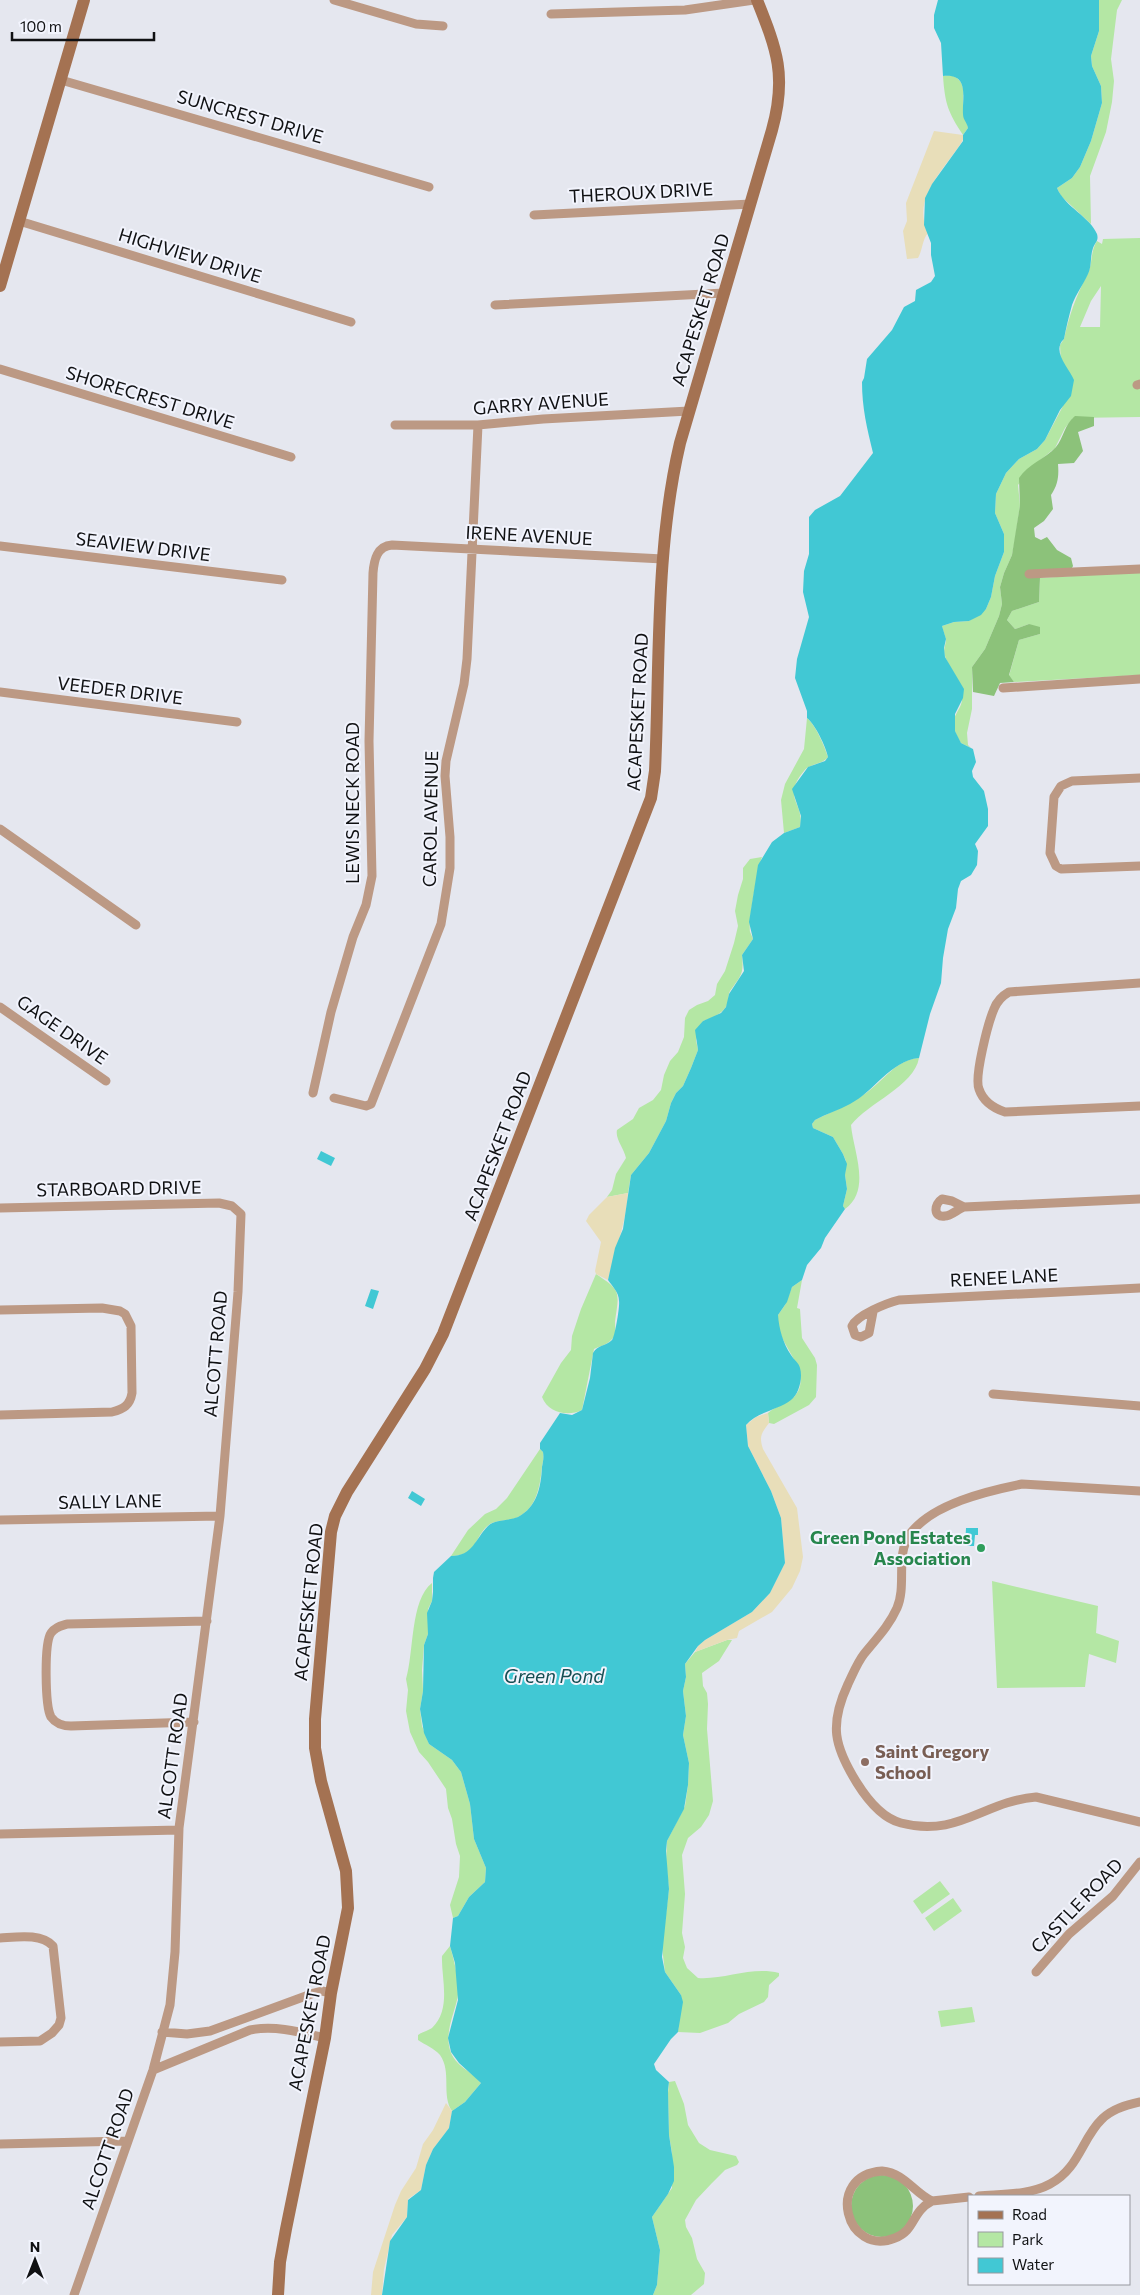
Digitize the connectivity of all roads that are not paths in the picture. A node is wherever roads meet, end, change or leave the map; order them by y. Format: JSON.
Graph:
{"nodes":[{"id":1,"x":84,"y":0,"type":"edge"},
{"id":2,"x":334,"y":0,"type":"edge"},
{"id":3,"x":755,"y":0,"type":"edge"},
{"id":4,"x":551,"y":14,"type":"dead end"},
{"id":5,"x":443,"y":26,"type":"dead end"},
{"id":6,"x":61,"y":80,"type":"junction"},
{"id":7,"x":429,"y":187,"type":"dead end"},
{"id":8,"x":751,"y":204,"type":"junction"},
{"id":9,"x":534,"y":215,"type":"dead end"},
{"id":10,"x":20,"y":221,"type":"junction"},
{"id":11,"x":0,"y":286,"type":"edge"},
{"id":12,"x":724,"y":293,"type":"junction"},
{"id":13,"x":495,"y":305,"type":"dead end"},
{"id":14,"x":351,"y":322,"type":"dead end"},
{"id":15,"x":0,"y":369,"type":"edge"},
{"id":16,"x":689,"y":412,"type":"junction"},
{"id":17,"x":395,"y":425,"type":"dead end"},
{"id":18,"x":478,"y":425,"type":"junction"},
{"id":19,"x":291,"y":457,"type":"dead end"},
{"id":20,"x":392,"y":545,"type":"joint"},
{"id":21,"x":0,"y":546,"type":"edge"},
{"id":22,"x":474,"y":549,"type":"junction"},
{"id":23,"x":663,"y":560,"type":"junction"},
{"id":24,"x":1140,"y":568,"type":"edge"},
{"id":25,"x":1029,"y":574,"type":"dead end"},
{"id":26,"x":282,"y":580,"type":"dead end"},
{"id":27,"x":1140,"y":679,"type":"edge"},
{"id":28,"x":1003,"y":688,"type":"dead end"},
{"id":29,"x":0,"y":692,"type":"edge"},
{"id":30,"x":237,"y":722,"type":"dead end"},
{"id":31,"x":1140,"y":778,"type":"edge"},
{"id":32,"x":0,"y":829,"type":"edge"},
{"id":33,"x":1140,"y":866,"type":"edge"},
{"id":34,"x":136,"y":925,"type":"dead end"},
{"id":35,"x":1140,"y":983,"type":"edge"},
{"id":36,"x":0,"y":1007,"type":"edge"},
{"id":37,"x":106,"y":1080,"type":"dead end"},
{"id":38,"x":313,"y":1093,"type":"dead end"},
{"id":39,"x":334,"y":1098,"type":"dead end"},
{"id":40,"x":1140,"y":1106,"type":"edge"},
{"id":41,"x":1140,"y":1199,"type":"edge"},
{"id":42,"x":964,"y":1207,"type":"dead end"},
{"id":43,"x":0,"y":1208,"type":"edge"},
{"id":44,"x":237,"y":1209,"type":"joint"},
{"id":45,"x":1140,"y":1288,"type":"edge"},
{"id":46,"x":0,"y":1310,"type":"edge"},
{"id":47,"x":872,"y":1312,"type":"dead end"},
{"id":48,"x":993,"y":1394,"type":"dead end"},
{"id":49,"x":1140,"y":1406,"type":"edge"},
{"id":50,"x":0,"y":1415,"type":"edge"},
{"id":51,"x":1140,"y":1492,"type":"edge"},
{"id":52,"x":220,"y":1516,"type":"junction"},
{"id":53,"x":0,"y":1520,"type":"edge"},
{"id":54,"x":206,"y":1621,"type":"junction"},
{"id":55,"x":194,"y":1722,"type":"junction"},
{"id":56,"x":1140,"y":1822,"type":"edge"},
{"id":57,"x":179,"y":1830,"type":"junction"},
{"id":58,"x":0,"y":1834,"type":"edge"},
{"id":59,"x":1140,"y":1862,"type":"edge"},
{"id":60,"x":0,"y":1938,"type":"edge"},
{"id":61,"x":1036,"y":1972,"type":"dead end"},
{"id":62,"x":331,"y":1993,"type":"junction"},
{"id":63,"x":162,"y":2032,"type":"junction"},
{"id":64,"x":325,"y":2038,"type":"junction"},
{"id":65,"x":0,"y":2042,"type":"edge"},
{"id":66,"x":153,"y":2070,"type":"junction"},
{"id":67,"x":1140,"y":2102,"type":"edge"},
{"id":68,"x":127,"y":2141,"type":"junction"},
{"id":69,"x":0,"y":2144,"type":"edge"},
{"id":70,"x":988,"y":2195,"type":"edge"},
{"id":71,"x":968,"y":2197,"type":"edge"},
{"id":72,"x":932,"y":2201,"type":"junction"},
{"id":73,"x":74,"y":2295,"type":"edge"},
{"id":74,"x":278,"y":2295,"type":"edge"}],
"edges":[{"from":1,"to":6,"type":"main road"},
{"from":2,"to":5,"type":"street"},
{"from":3,"to":4,"type":"street"},
{"from":3,"to":8,"type":"main road","name":"ACAPESKET ROAD"},
{"from":6,"to":7,"type":"street","name":"SUNCREST DRIVE"},
{"from":6,"to":10,"type":"main road"},
{"from":8,"to":9,"type":"street","name":"THEROUX DRIVE"},
{"from":8,"to":12,"type":"main road","name":"ACAPESKET ROAD"},
{"from":10,"to":11,"type":"main road"},
{"from":10,"to":14,"type":"street","name":"HIGHVIEW DRIVE"},
{"from":12,"to":13,"type":"street"},
{"from":12,"to":16,"type":"main road","name":"ACAPESKET ROAD"},
{"from":15,"to":19,"type":"street","name":"SHORECREST DRIVE"},
{"from":16,"to":18,"type":"street","name":"GARRY AVENUE"},
{"from":16,"to":23,"type":"main road","name":"ACAPESKET ROAD"},
{"from":17,"to":18,"type":"street","name":"GARRY AVENUE"},
{"from":18,"to":22,"type":"street","name":"CAROL AVENUE"},
{"from":20,"to":22,"type":"street","name":"IRENE AVENUE"},
{"from":20,"to":38,"type":"street","name":"LEWIS NECK ROAD"},
{"from":21,"to":26,"type":"street","name":"SEAVIEW DRIVE"},
{"from":22,"to":23,"type":"street","name":"IRENE AVENUE"},
{"from":22,"to":39,"type":"street","name":"CAROL AVENUE"},
{"from":23,"to":62,"type":"main road","name":"ACAPESKET ROAD"},
{"from":24,"to":25,"type":"street"},
{"from":27,"to":28,"type":"street"},
{"from":29,"to":30,"type":"street","name":"VEEDER DRIVE"},
{"from":31,"to":33,"type":"street"},
{"from":32,"to":34,"type":"street"},
{"from":35,"to":40,"type":"street"},
{"from":36,"to":37,"type":"street","name":"GAGE DRIVE"},
{"from":41,"to":42,"type":"street"},
{"from":43,"to":44,"type":"street","name":"STARBOARD DRIVE"},
{"from":44,"to":52,"type":"street","name":"ALCOTT ROAD"},
{"from":45,"to":47,"type":"street","name":"RENEE LANE"},
{"from":46,"to":50,"type":"street"},
{"from":48,"to":49,"type":"street"},
{"from":51,"to":56,"type":"street"},
{"from":52,"to":53,"type":"street","name":"SALLY LANE"},
{"from":52,"to":54,"type":"street","name":"ALCOTT ROAD"},
{"from":54,"to":55,"type":"street","name":"ALCOTT ROAD"},
{"from":54,"to":55,"type":"street"},
{"from":55,"to":57,"type":"street","name":"ALCOTT ROAD"},
{"from":57,"to":58,"type":"street"},
{"from":57,"to":63,"type":"street","name":"ALCOTT ROAD"},
{"from":59,"to":61,"type":"street","name":"CASTLE ROAD"},
{"from":60,"to":65,"type":"street"},
{"from":62,"to":63,"type":"street"},
{"from":62,"to":64,"type":"main road","name":"ACAPESKET ROAD"},
{"from":63,"to":66,"type":"street","name":"ALCOTT ROAD"},
{"from":64,"to":66,"type":"street"},
{"from":64,"to":74,"type":"main road","name":"ACAPESKET ROAD"},
{"from":66,"to":68,"type":"street","name":"ALCOTT ROAD"},
{"from":67,"to":70,"type":"street"},
{"from":68,"to":69,"type":"street"},
{"from":68,"to":73,"type":"street","name":"ALCOTT ROAD"},
{"from":71,"to":72,"type":"street"},
{"from":72,"to":72,"type":"street"}]}
